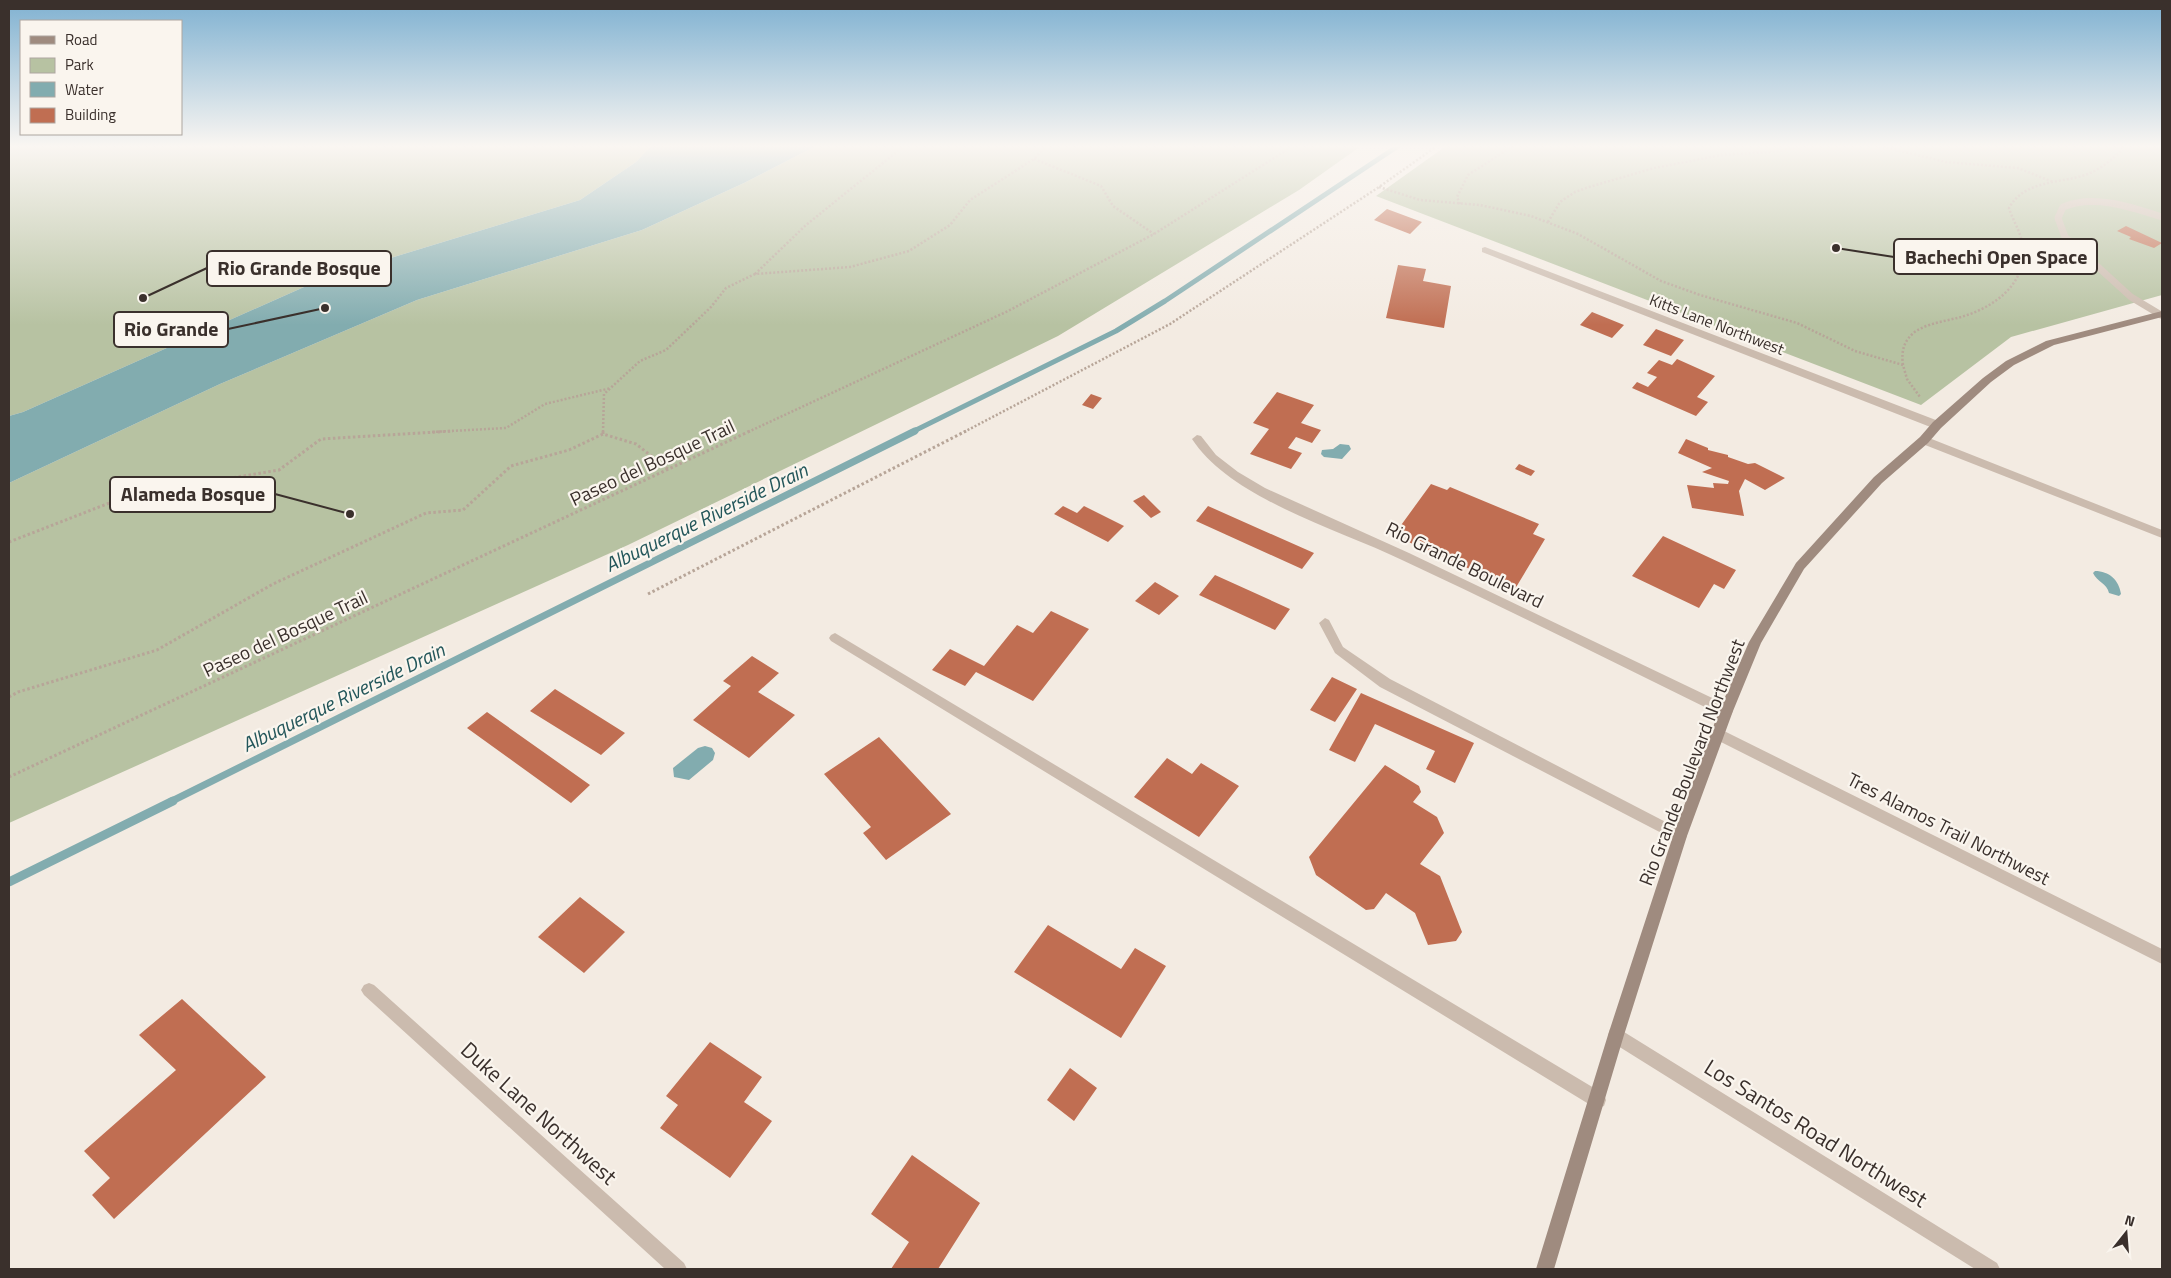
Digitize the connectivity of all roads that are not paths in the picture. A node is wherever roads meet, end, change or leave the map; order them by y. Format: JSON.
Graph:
{"nodes":[{"id":1,"x":2067,"y":206,"type":"edge"},
{"id":2,"x":2125,"y":206,"type":"edge"},
{"id":3,"x":2162,"y":217,"type":"edge"},
{"id":4,"x":1486,"y":250,"type":"dead end"},
{"id":5,"x":2162,"y":314,"type":"edge"},
{"id":6,"x":1937,"y":425,"type":"junction"},
{"id":7,"x":1197,"y":439,"type":"dead end"},
{"id":8,"x":1924,"y":440,"type":"junction"},
{"id":9,"x":2162,"y":534,"type":"edge"},
{"id":10,"x":1325,"y":623,"type":"dead end"},
{"id":11,"x":835,"y":638,"type":"dead end"},
{"id":12,"x":1726,"y":710,"type":"junction"},
{"id":13,"x":1718,"y":734,"type":"junction"},
{"id":14,"x":1680,"y":836,"type":"junction"},
{"id":15,"x":2162,"y":957,"type":"edge"},
{"id":16,"x":369,"y":990,"type":"dead end"},
{"id":17,"x":1616,"y":1035,"type":"junction"},
{"id":18,"x":1598,"y":1100,"type":"junction"},
{"id":19,"x":678,"y":1269,"type":"edge"},
{"id":20,"x":1545,"y":1269,"type":"edge"},
{"id":21,"x":1991,"y":1269,"type":"edge"}],
"edges":[{"from":1,"to":5,"type":"lane"},
{"from":2,"to":3,"type":"lane"},
{"from":4,"to":6,"type":"street","name":"Kitts Lane Northwest"},
{"from":5,"to":6,"type":"street","name":"Rio Grande Boulevard Northwest"},
{"from":6,"to":8,"type":"street","name":"Rio Grande Boulevard Northwest"},
{"from":7,"to":12,"type":"street","name":"Rio Grande Boulevard"},
{"from":8,"to":9,"type":"street"},
{"from":8,"to":12,"type":"street","name":"Rio Grande Boulevard Northwest"},
{"from":10,"to":14,"type":"street"},
{"from":11,"to":18,"type":"street"},
{"from":12,"to":13,"type":"street","name":"Rio Grande Boulevard Northwest"},
{"from":13,"to":14,"type":"street","name":"Rio Grande Boulevard Northwest"},
{"from":13,"to":15,"type":"street","name":"Tres Alamos Trail Northwest"},
{"from":14,"to":17,"type":"street","name":"Rio Grande Boulevard Northwest"},
{"from":16,"to":19,"type":"street","name":"Duke Lane Northwest"},
{"from":17,"to":18,"type":"street","name":"Rio Grande Boulevard Northwest"},
{"from":17,"to":21,"type":"street","name":"Los Santos Road Northwest"},
{"from":18,"to":20,"type":"street","name":"Rio Grande Boulevard Northwest"}]}
